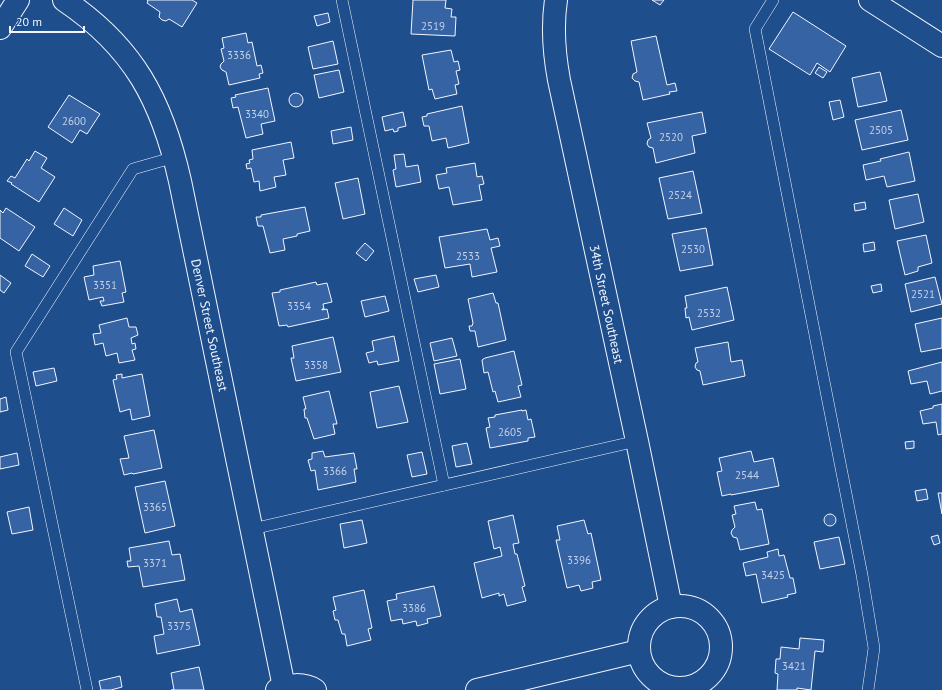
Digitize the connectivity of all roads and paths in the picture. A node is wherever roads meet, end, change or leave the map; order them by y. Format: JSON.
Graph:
{"nodes":[{"id":1,"x":18,"y":0,"type":"edge"},
{"id":2,"x":64,"y":0,"type":"edge"},
{"id":3,"x":342,"y":0,"type":"edge"},
{"id":4,"x":556,"y":0,"type":"edge"},
{"id":5,"x":772,"y":0,"type":"edge"},
{"id":6,"x":870,"y":0,"type":"edge"},
{"id":7,"x":0,"y":28,"type":"edge"},
{"id":8,"x":942,"y":46,"type":"edge"},
{"id":9,"x":174,"y":156,"type":"junction"},
{"id":10,"x":637,"y":441,"type":"junction"},
{"id":11,"x":444,"y":485,"type":"junction"},
{"id":12,"x":252,"y":530,"type":"junction"},
{"id":13,"x":671,"y":607,"type":"junction"},
{"id":14,"x":639,"y":651,"type":"junction"},
{"id":15,"x":280,"y":688,"type":"edge"},
{"id":16,"x":484,"y":689,"type":"edge"},
{"id":17,"x":88,"y":690,"type":"edge"},
{"id":18,"x":315,"y":690,"type":"edge"},
{"id":19,"x":868,"y":690,"type":"edge"}],
"edges":[{"from":1,"to":7,"type":"main road"},
{"from":2,"to":9,"type":"main road","name":"Denver Street Southeast"},
{"from":3,"to":11,"type":"lane"},
{"from":4,"to":10,"type":"main road","name":"34th Street Southeast"},
{"from":5,"to":19,"type":"lane"},
{"from":6,"to":8,"type":"main road"},
{"from":9,"to":12,"type":"main road","name":"Denver Street Southeast"},
{"from":9,"to":17,"type":"lane"},
{"from":10,"to":11,"type":"lane"},
{"from":10,"to":13,"type":"main road","name":"34th Street Southeast"},
{"from":11,"to":12,"type":"lane"},
{"from":12,"to":15,"type":"main road","name":"Denver Street Southeast"},
{"from":13,"to":14,"type":"main road"},
{"from":13,"to":14,"type":"main road"},
{"from":14,"to":16,"type":"main road"},
{"from":15,"to":18,"type":"main road"}]}
